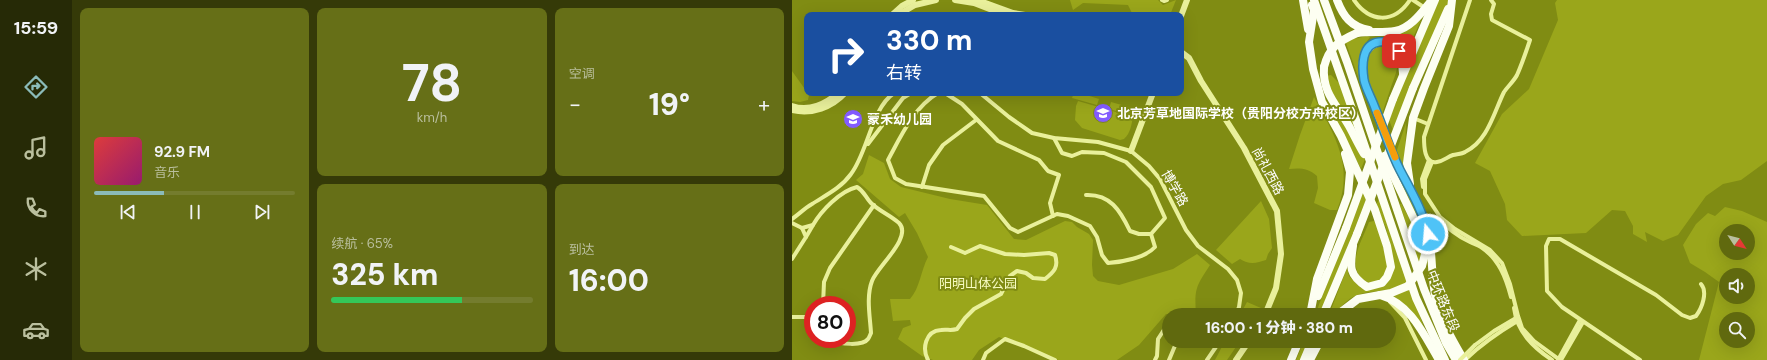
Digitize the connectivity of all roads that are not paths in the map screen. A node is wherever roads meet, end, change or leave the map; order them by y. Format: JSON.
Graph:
{"nodes":[{"id":1,"x":913,"y":0,"type":"edge"},
{"id":2,"x":936,"y":0,"type":"edge"},
{"id":3,"x":955,"y":0,"type":"edge"},
{"id":4,"x":976,"y":0,"type":"edge"},
{"id":5,"x":1162,"y":0,"type":"edge"},
{"id":6,"x":1167,"y":0,"type":"edge"},
{"id":7,"x":1187,"y":0,"type":"edge"},
{"id":8,"x":1303,"y":0,"type":"edge"},
{"id":9,"x":1310,"y":0,"type":"edge"},
{"id":10,"x":1314,"y":0,"type":"edge"},
{"id":11,"x":1324,"y":0,"type":"edge"},
{"id":12,"x":1332,"y":0,"type":"edge"},
{"id":13,"x":1337,"y":0,"type":"edge"},
{"id":14,"x":1354,"y":0,"type":"edge"},
{"id":15,"x":1411,"y":0,"type":"edge"},
{"id":16,"x":1433,"y":0,"type":"edge"},
{"id":17,"x":1452,"y":0,"type":"edge"},
{"id":18,"x":1470,"y":0,"type":"edge"},
{"id":19,"x":1491,"y":0,"type":"edge"},
{"id":20,"x":1425,"y":8,"type":"junction"},
{"id":21,"x":895,"y":12,"type":"edge"},
{"id":22,"x":903,"y":12,"type":"edge"},
{"id":23,"x":997,"y":12,"type":"edge"},
{"id":24,"x":1010,"y":12,"type":"edge"},
{"id":25,"x":1182,"y":12,"type":"edge"},
{"id":26,"x":1379,"y":32,"type":"junction"},
{"id":27,"x":1338,"y":35,"type":"junction"},
{"id":28,"x":1310,"y":42,"type":"junction"},
{"id":29,"x":1184,"y":54,"type":"edge"},
{"id":30,"x":1403,"y":73,"type":"junction"},
{"id":31,"x":1358,"y":94,"type":"junction"},
{"id":32,"x":835,"y":96,"type":"edge"},
{"id":33,"x":842,"y":96,"type":"edge"},
{"id":34,"x":892,"y":96,"type":"edge"},
{"id":35,"x":907,"y":96,"type":"edge"},
{"id":36,"x":933,"y":96,"type":"edge"},
{"id":37,"x":950,"y":96,"type":"edge"},
{"id":38,"x":984,"y":96,"type":"edge"},
{"id":39,"x":1152,"y":96,"type":"edge"},
{"id":40,"x":792,"y":106,"type":"edge"},
{"id":41,"x":792,"y":110,"type":"edge"},
{"id":42,"x":1413,"y":118,"type":"junction"},
{"id":43,"x":976,"y":120,"type":"junction"},
{"id":44,"x":1428,"y":124,"type":"junction"},
{"id":45,"x":1341,"y":136,"type":"junction"},
{"id":46,"x":1054,"y":138,"type":"junction"},
{"id":47,"x":864,"y":149,"type":"junction"},
{"id":48,"x":1131,"y":151,"type":"junction"},
{"id":49,"x":1431,"y":161,"type":"junction"},
{"id":50,"x":1373,"y":170,"type":"junction"},
{"id":51,"x":922,"y":187,"type":"junction"},
{"id":52,"x":1411,"y":189,"type":"junction"},
{"id":53,"x":1086,"y":194,"type":"dead end"},
{"id":54,"x":874,"y":205,"type":"junction"},
{"id":55,"x":1053,"y":216,"type":"junction"},
{"id":56,"x":792,"y":218,"type":"edge"},
{"id":57,"x":792,"y":223,"type":"edge"},
{"id":58,"x":813,"y":226,"type":"junction"},
{"id":59,"x":802,"y":228,"type":"junction"},
{"id":60,"x":1151,"y":234,"type":"junction"},
{"id":61,"x":806,"y":237,"type":"junction"},
{"id":62,"x":1353,"y":246,"type":"junction"},
{"id":63,"x":951,"y":247,"type":"dead end"},
{"id":64,"x":792,"y":259,"type":"edge"},
{"id":65,"x":1700,"y":284,"type":"dead end"},
{"id":66,"x":824,"y":296,"type":"edge"},
{"id":67,"x":1382,"y":296,"type":"junction"},
{"id":68,"x":1239,"y":308,"type":"edge"},
{"id":69,"x":1268,"y":308,"type":"edge"},
{"id":70,"x":1312,"y":308,"type":"edge"},
{"id":71,"x":1313,"y":308,"type":"edge"},
{"id":72,"x":1326,"y":308,"type":"edge"},
{"id":73,"x":1346,"y":308,"type":"edge"},
{"id":74,"x":792,"y":317,"type":"edge"},
{"id":75,"x":804,"y":317,"type":"edge"},
{"id":76,"x":1517,"y":319,"type":"junction"},
{"id":77,"x":1581,"y":321,"type":"junction"},
{"id":78,"x":1162,"y":333,"type":"edge"},
{"id":79,"x":856,"y":343,"type":"edge"},
{"id":80,"x":1476,"y":347,"type":"junction"},
{"id":81,"x":1174,"y":348,"type":"edge"},
{"id":82,"x":1215,"y":348,"type":"edge"},
{"id":83,"x":1244,"y":348,"type":"edge"},
{"id":84,"x":1296,"y":348,"type":"edge"},
{"id":85,"x":1309,"y":348,"type":"edge"},
{"id":86,"x":1316,"y":348,"type":"edge"},
{"id":87,"x":928,"y":360,"type":"edge"},
{"id":88,"x":983,"y":360,"type":"edge"},
{"id":89,"x":1055,"y":360,"type":"edge"},
{"id":90,"x":1155,"y":360,"type":"edge"},
{"id":91,"x":1169,"y":360,"type":"edge"},
{"id":92,"x":1207,"y":360,"type":"edge"},
{"id":93,"x":1236,"y":360,"type":"edge"},
{"id":94,"x":1291,"y":360,"type":"edge"},
{"id":95,"x":1304,"y":360,"type":"edge"},
{"id":96,"x":1310,"y":360,"type":"edge"},
{"id":97,"x":1426,"y":360,"type":"edge"},
{"id":98,"x":1439,"y":360,"type":"edge"},
{"id":99,"x":1445,"y":360,"type":"edge"},
{"id":100,"x":1456,"y":360,"type":"edge"},
{"id":101,"x":1460,"y":360,"type":"edge"},
{"id":102,"x":1464,"y":360,"type":"edge"},
{"id":103,"x":1552,"y":360,"type":"edge"},
{"id":104,"x":1559,"y":360,"type":"edge"},
{"id":105,"x":1640,"y":360,"type":"edge"}],
"edges":[{"from":1,"to":21,"type":"street"},
{"from":2,"to":22,"type":"street"},
{"from":3,"to":23,"type":"street"},
{"from":4,"to":24,"type":"street"},
{"from":5,"to":6,"type":"street"},
{"from":7,"to":25,"type":"street"},
{"from":8,"to":28,"type":"highway"},
{"from":9,"to":28,"type":"highway"},
{"from":10,"to":50,"type":"highway","name":"中环路东段"},
{"from":11,"to":27,"type":"highway","name":"中环路东段"},
{"from":12,"to":27,"type":"highway"},
{"from":13,"to":26,"type":"highway"},
{"from":14,"to":15,"type":"street"},
{"from":15,"to":20,"type":"street"},
{"from":16,"to":20,"type":"highway"},
{"from":16,"to":30,"type":"highway"},
{"from":17,"to":42,"type":"highway"},
{"from":17,"to":62,"type":"highway","bridge":true},
{"from":18,"to":44,"type":"street"},
{"from":19,"to":49,"type":"street"},
{"from":20,"to":26,"type":"highway"},
{"from":26,"to":50,"type":"highway","bridge":true},
{"from":27,"to":31,"type":"highway","name":"中环路东段"},
{"from":28,"to":45,"type":"highway"},
{"from":29,"to":69,"type":"street","name":"尚礼西路"},
{"from":30,"to":52,"type":"highway"},
{"from":30,"to":71,"type":"highway","bridge":true},
{"from":31,"to":67,"type":"highway","bridge":true},
{"from":31,"to":100,"type":"highway","name":"中环路东段"},
{"from":32,"to":40,"type":"street"},
{"from":33,"to":41,"type":"street"},
{"from":34,"to":47,"type":"street"},
{"from":35,"to":47,"type":"street"},
{"from":36,"to":51,"type":"street"},
{"from":37,"to":43,"type":"street"},
{"from":38,"to":46,"type":"street","name":"博学路"},
{"from":39,"to":48,"type":"street"},
{"from":42,"to":44,"type":"street"},
{"from":42,"to":52,"type":"highway"},
{"from":43,"to":51,"type":"street"},
{"from":43,"to":55,"type":"street"},
{"from":44,"to":49,"type":"street"},
{"from":45,"to":62,"type":"highway"},
{"from":45,"to":70,"type":"highway"},
{"from":46,"to":48,"type":"street","name":"博学路"},
{"from":46,"to":60,"type":"street"},
{"from":47,"to":56,"type":"street"},
{"from":48,"to":68,"type":"street","name":"博学路"},
{"from":49,"to":76,"type":"street"},
{"from":50,"to":99,"type":"highway","name":"中环路东段"},
{"from":51,"to":55,"type":"street"},
{"from":52,"to":102,"type":"highway"},
{"from":53,"to":60,"type":"street"},
{"from":54,"to":58,"type":"street"},
{"from":54,"to":66,"type":"street"},
{"from":54,"to":79,"type":"street"},
{"from":55,"to":60,"type":"street"},
{"from":57,"to":59,"type":"street"},
{"from":58,"to":59,"type":"street"},
{"from":58,"to":61,"type":"street"},
{"from":59,"to":61,"type":"street"},
{"from":61,"to":64,"type":"street"},
{"from":62,"to":72,"type":"highway"},
{"from":63,"to":87,"type":"street"},
{"from":65,"to":77,"type":"street"},
{"from":67,"to":73,"type":"highway"},
{"from":67,"to":97,"type":"street"},
{"from":67,"to":98,"type":"highway"},
{"from":74,"to":75,"type":"street"},
{"from":76,"to":80,"type":"street"},
{"from":76,"to":103,"type":"street"},
{"from":76,"to":104,"type":"street"},
{"from":77,"to":104,"type":"street"},
{"from":77,"to":105,"type":"street"},
{"from":78,"to":90,"type":"street"},
{"from":80,"to":101,"type":"street","bridge":true},
{"from":80,"to":102,"type":"street"},
{"from":81,"to":91,"type":"street"},
{"from":82,"to":92,"type":"street"},
{"from":83,"to":93,"type":"street"},
{"from":84,"to":94,"type":"highway"},
{"from":85,"to":95,"type":"highway"},
{"from":86,"to":96,"type":"highway"},
{"from":88,"to":89,"type":"street"}]}
